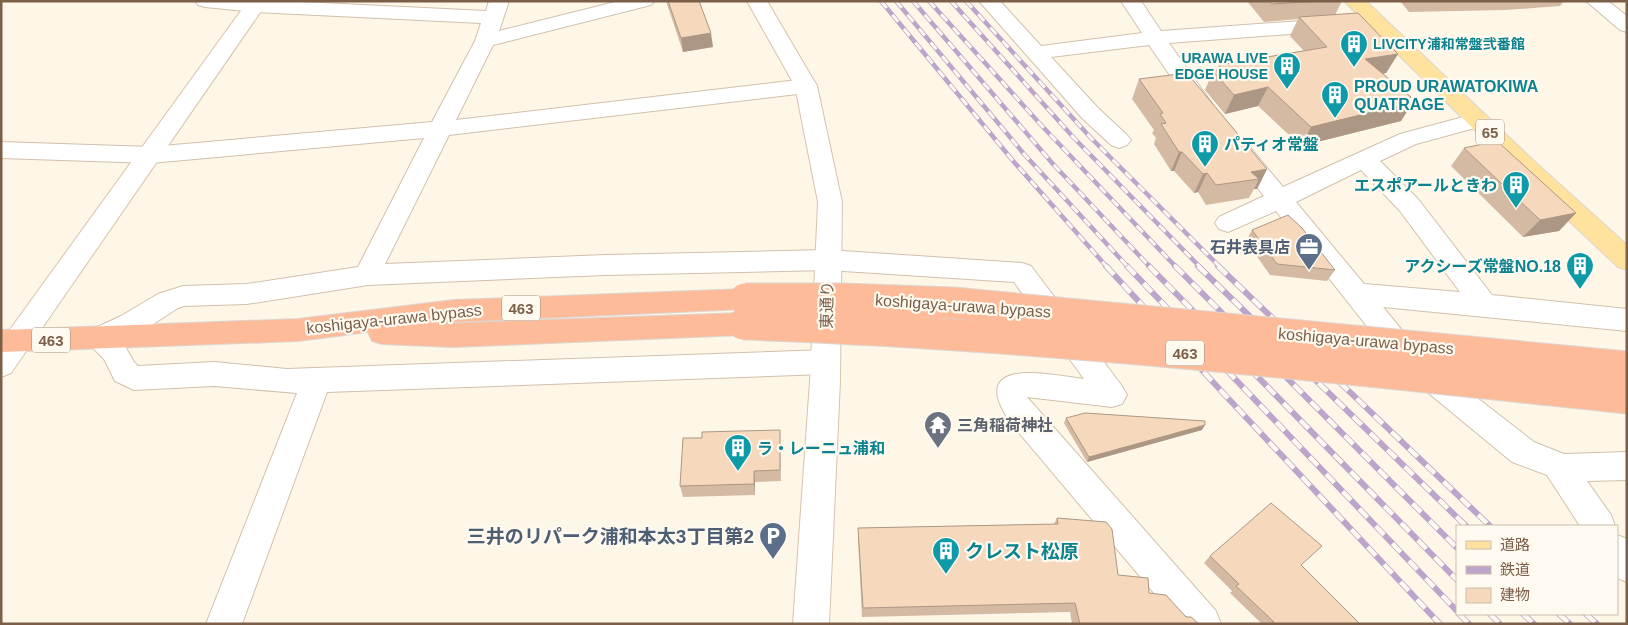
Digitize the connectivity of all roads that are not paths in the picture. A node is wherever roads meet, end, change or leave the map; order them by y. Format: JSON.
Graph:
{"nodes":[{"id":1,"x":205,"y":1,"type":"edge"},
{"id":2,"x":644,"y":1,"type":"edge"},
{"id":3,"x":757,"y":1,"type":"edge"},
{"id":4,"x":989,"y":1,"type":"edge"},
{"id":5,"x":1131,"y":1,"type":"edge"},
{"id":6,"x":1354,"y":1,"type":"edge"},
{"id":7,"x":1596,"y":1,"type":"edge"},
{"id":8,"x":257,"y":4,"type":"edge"},
{"id":9,"x":496,"y":9,"type":"edge"},
{"id":10,"x":1374,"y":22,"type":"junction"},
{"id":11,"x":1627,"y":26,"type":"edge"},
{"id":12,"x":1155,"y":38,"type":"junction"},
{"id":13,"x":485,"y":41,"type":"junction"},
{"id":14,"x":1036,"y":53,"type":"junction"},
{"id":15,"x":806,"y":86,"type":"junction"},
{"id":16,"x":1478,"y":120,"type":"junction"},
{"id":17,"x":440,"y":129,"type":"junction"},
{"id":18,"x":1119,"y":140,"type":"dead end"},
{"id":19,"x":1,"y":150,"type":"edge"},
{"id":20,"x":151,"y":155,"type":"junction"},
{"id":21,"x":1364,"y":159,"type":"junction"},
{"id":22,"x":1281,"y":199,"type":"junction"},
{"id":23,"x":1228,"y":224,"type":"dead end"},
{"id":24,"x":828,"y":260,"type":"junction"},
{"id":25,"x":1627,"y":260,"type":"edge"},
{"id":26,"x":368,"y":275,"type":"junction"},
{"id":27,"x":1355,"y":294,"type":"junction"},
{"id":28,"x":1484,"y":305,"type":"junction"},
{"id":29,"x":1627,"y":320,"type":"edge"},
{"id":30,"x":298,"y":330,"type":"junction"},
{"id":31,"x":101,"y":338,"type":"junction"},
{"id":32,"x":10,"y":341,"type":"edge"},
{"id":33,"x":825,"y":362,"type":"junction"},
{"id":34,"x":1,"y":365,"type":"edge"},
{"id":35,"x":1627,"y":366,"type":"edge"},
{"id":36,"x":317,"y":380,"type":"junction"},
{"id":37,"x":1627,"y":398,"type":"edge"},
{"id":38,"x":1558,"y":466,"type":"junction"},
{"id":39,"x":1627,"y":466,"type":"edge"},
{"id":40,"x":1598,"y":525,"type":"edge"},
{"id":41,"x":1618,"y":553,"type":"edge"},
{"id":42,"x":1627,"y":566,"type":"edge"},
{"id":43,"x":224,"y":624,"type":"edge"},
{"id":44,"x":811,"y":624,"type":"edge"},
{"id":45,"x":1204,"y":624,"type":"edge"}],
"edges":[{"from":1,"to":8,"type":"street"},
{"from":2,"to":13,"type":"street"},
{"from":3,"to":15,"type":"street","name":"東通り"},
{"from":4,"to":14,"type":"street"},
{"from":5,"to":12,"type":"street"},
{"from":6,"to":10,"type":"main road","number":"65"},
{"from":7,"to":11,"type":"street"},
{"from":8,"to":9,"type":"street"},
{"from":8,"to":20,"type":"street"},
{"from":9,"to":13,"type":"street"},
{"from":10,"to":12,"type":"street"},
{"from":10,"to":16,"type":"main road","number":"65"},
{"from":12,"to":14,"type":"street"},
{"from":12,"to":22,"type":"street"},
{"from":13,"to":17,"type":"street"},
{"from":14,"to":18,"type":"street"},
{"from":15,"to":17,"type":"street"},
{"from":15,"to":24,"type":"street","name":"東通り"},
{"from":16,"to":21,"type":"street"},
{"from":16,"to":25,"type":"main road","number":"65"},
{"from":17,"to":20,"type":"street"},
{"from":17,"to":26,"type":"street"},
{"from":19,"to":20,"type":"street"},
{"from":20,"to":32,"type":"street"},
{"from":21,"to":22,"type":"street"},
{"from":21,"to":28,"type":"street"},
{"from":22,"to":23,"type":"street"},
{"from":22,"to":27,"type":"street"},
{"from":24,"to":26,"type":"street"},
{"from":24,"to":33,"type":"street","name":"東通り"},
{"from":24,"to":45,"type":"street"},
{"from":26,"to":31,"type":"street"},
{"from":27,"to":28,"type":"street"},
{"from":27,"to":38,"type":"street"},
{"from":28,"to":29,"type":"street"},
{"from":30,"to":31,"type":"highway","name":"koshigaya-urawa bypass","number":"463"},
{"from":30,"to":35,"type":"highway","name":"koshigaya-urawa bypass","number":"463","bridge":true},
{"from":30,"to":37,"type":"highway","name":"koshigaya-urawa bypass","number":"463","bridge":true},
{"from":31,"to":32,"type":"highway","name":"koshigaya-urawa bypass","number":"463"},
{"from":31,"to":36,"type":"street"},
{"from":32,"to":34,"type":"street"},
{"from":33,"to":36,"type":"street"},
{"from":33,"to":44,"type":"street","name":"東通り"},
{"from":36,"to":43,"type":"street"},
{"from":38,"to":39,"type":"street"},
{"from":38,"to":40,"type":"street"},
{"from":41,"to":42,"type":"street"}]}
